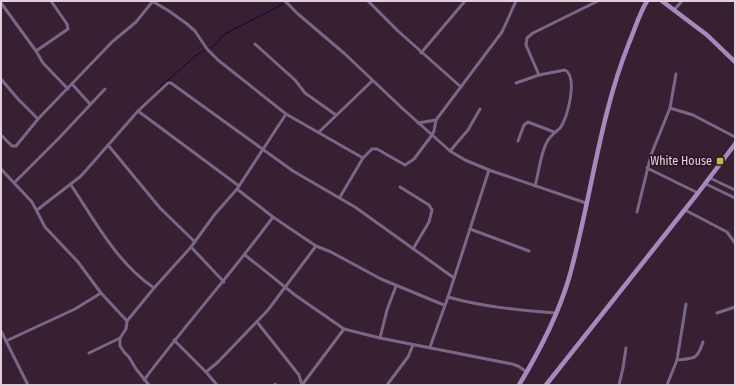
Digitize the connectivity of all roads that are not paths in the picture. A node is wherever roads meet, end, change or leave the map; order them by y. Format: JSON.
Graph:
{"nodes":[{"id":1,"x":5,"y":1,"type":"edge"},
{"id":2,"x":51,"y":1,"type":"edge"},
{"id":3,"x":153,"y":1,"type":"edge"},
{"id":4,"x":161,"y":1,"type":"edge"},
{"id":5,"x":368,"y":1,"type":"edge"},
{"id":6,"x":465,"y":1,"type":"edge"},
{"id":7,"x":516,"y":1,"type":"edge"},
{"id":8,"x":598,"y":1,"type":"edge"},
{"id":9,"x":662,"y":1,"type":"edge"},
{"id":10,"x":682,"y":1,"type":"edge"},
{"id":11,"x":287,"y":2,"type":"edge"},
{"id":12,"x":1,"y":3,"type":"edge"},
{"id":13,"x":646,"y":3,"type":"edge"},
{"id":14,"x":158,"y":4,"type":"junction"},
{"id":15,"x":674,"y":10,"type":"junction"},
{"id":16,"x":255,"y":44,"type":"dead end"},
{"id":17,"x":36,"y":51,"type":"junction"},
{"id":18,"x":422,"y":52,"type":"junction"},
{"id":19,"x":735,"y":62,"type":"edge"},
{"id":20,"x":676,"y":74,"type":"dead end"},
{"id":21,"x":539,"y":75,"type":"junction"},
{"id":22,"x":1,"y":79,"type":"edge"},
{"id":23,"x":372,"y":80,"type":"junction"},
{"id":24,"x":516,"y":83,"type":"dead end"},
{"id":25,"x":72,"y":84,"type":"junction"},
{"id":26,"x":461,"y":87,"type":"junction"},
{"id":27,"x":68,"y":89,"type":"junction"},
{"id":28,"x":105,"y":89,"type":"dead end"},
{"id":29,"x":90,"y":104,"type":"junction"},
{"id":30,"x":670,"y":108,"type":"junction"},
{"id":31,"x":480,"y":109,"type":"dead end"},
{"id":32,"x":138,"y":111,"type":"junction"},
{"id":33,"x":286,"y":114,"type":"junction"},
{"id":34,"x":336,"y":115,"type":"junction"},
{"id":35,"x":38,"y":119,"type":"junction"},
{"id":36,"x":436,"y":120,"type":"junction"},
{"id":37,"x":418,"y":123,"type":"junction"},
{"id":38,"x":319,"y":132,"type":"junction"},
{"id":39,"x":554,"y":132,"type":"junction"},
{"id":40,"x":1,"y":135,"type":"edge"},
{"id":41,"x":432,"y":135,"type":"junction"},
{"id":42,"x":735,"y":138,"type":"edge"},
{"id":43,"x":518,"y":142,"type":"dead end"},
{"id":44,"x":735,"y":144,"type":"edge"},
{"id":45,"x":108,"y":145,"type":"junction"},
{"id":46,"x":263,"y":150,"type":"junction"},
{"id":47,"x":450,"y":151,"type":"junction"},
{"id":48,"x":730,"y":151,"type":"junction"},
{"id":49,"x":735,"y":154,"type":"edge"},
{"id":50,"x":363,"y":158,"type":"junction"},
{"id":51,"x":648,"y":168,"type":"junction"},
{"id":52,"x":1,"y":169,"type":"edge"},
{"id":53,"x":489,"y":170,"type":"junction"},
{"id":54,"x":710,"y":178,"type":"junction"},
{"id":55,"x":14,"y":182,"type":"junction"},
{"id":56,"x":719,"y":182,"type":"junction"},
{"id":57,"x":706,"y":184,"type":"junction"},
{"id":58,"x":71,"y":185,"type":"junction"},
{"id":59,"x":535,"y":186,"type":"junction"},
{"id":60,"x":238,"y":187,"type":"junction"},
{"id":61,"x":400,"y":187,"type":"dead end"},
{"id":62,"x":716,"y":188,"type":"junction"},
{"id":63,"x":735,"y":190,"type":"edge"},
{"id":64,"x":698,"y":193,"type":"junction"},
{"id":65,"x":340,"y":197,"type":"junction"},
{"id":66,"x":735,"y":198,"type":"edge"},
{"id":67,"x":586,"y":203,"type":"junction"},
{"id":68,"x":36,"y":210,"type":"junction"},
{"id":69,"x":685,"y":210,"type":"junction"},
{"id":70,"x":637,"y":212,"type":"dead end"},
{"id":71,"x":273,"y":217,"type":"junction"},
{"id":72,"x":470,"y":229,"type":"junction"},
{"id":73,"x":195,"y":242,"type":"junction"},
{"id":74,"x":735,"y":243,"type":"edge"},
{"id":75,"x":316,"y":246,"type":"junction"},
{"id":76,"x":191,"y":247,"type":"junction"},
{"id":77,"x":413,"y":249,"type":"junction"},
{"id":78,"x":529,"y":251,"type":"dead end"},
{"id":79,"x":245,"y":255,"type":"junction"},
{"id":80,"x":454,"y":278,"type":"junction"},
{"id":81,"x":224,"y":282,"type":"junction"},
{"id":82,"x":396,"y":286,"type":"junction"},
{"id":83,"x":154,"y":288,"type":"junction"},
{"id":84,"x":286,"y":288,"type":"junction"},
{"id":85,"x":101,"y":293,"type":"junction"},
{"id":86,"x":448,"y":297,"type":"junction"},
{"id":87,"x":686,"y":304,"type":"dead end"},
{"id":88,"x":444,"y":305,"type":"junction"},
{"id":89,"x":735,"y":307,"type":"edge"},
{"id":90,"x":555,"y":313,"type":"junction"},
{"id":91,"x":717,"y":313,"type":"dead end"},
{"id":92,"x":127,"y":321,"type":"junction"},
{"id":93,"x":258,"y":322,"type":"junction"},
{"id":94,"x":344,"y":329,"type":"junction"},
{"id":95,"x":1,"y":331,"type":"edge"},
{"id":96,"x":120,"y":338,"type":"junction"},
{"id":97,"x":380,"y":338,"type":"junction"},
{"id":98,"x":174,"y":340,"type":"junction"},
{"id":99,"x":6,"y":341,"type":"junction"},
{"id":100,"x":703,"y":342,"type":"dead end"},
{"id":101,"x":413,"y":345,"type":"junction"},
{"id":102,"x":430,"y":347,"type":"junction"},
{"id":103,"x":626,"y":348,"type":"dead end"},
{"id":104,"x":89,"y":353,"type":"dead end"},
{"id":105,"x":677,"y":360,"type":"junction"},
{"id":106,"x":206,"y":372,"type":"junction"},
{"id":107,"x":527,"y":372,"type":"junction"},
{"id":108,"x":299,"y":374,"type":"junction"},
{"id":109,"x":309,"y":375,"type":"junction"},
{"id":110,"x":144,"y":380,"type":"junction"},
{"id":111,"x":28,"y":385,"type":"edge"},
{"id":112,"x":149,"y":385,"type":"edge"},
{"id":113,"x":217,"y":385,"type":"edge"},
{"id":114,"x":302,"y":385,"type":"edge"},
{"id":115,"x":387,"y":385,"type":"edge"},
{"id":116,"x":519,"y":385,"type":"edge"},
{"id":117,"x":546,"y":385,"type":"edge"},
{"id":118,"x":619,"y":385,"type":"edge"},
{"id":119,"x":668,"y":385,"type":"edge"}],
"edges":[{"from":1,"to":12,"type":"street"},
{"from":2,"to":17,"type":"street"},
{"from":3,"to":14,"type":"street"},
{"from":3,"to":25,"type":"street"},
{"from":4,"to":14,"type":"street"},
{"from":5,"to":18,"type":"street"},
{"from":6,"to":18,"type":"street"},
{"from":7,"to":26,"type":"street"},
{"from":8,"to":21,"type":"street"},
{"from":9,"to":15,"type":"main road"},
{"from":10,"to":15,"type":"street"},
{"from":11,"to":23,"type":"street"},
{"from":12,"to":17,"type":"street"},
{"from":13,"to":67,"type":"main road"},
{"from":14,"to":33,"type":"street"},
{"from":15,"to":19,"type":"main road"},
{"from":16,"to":34,"type":"street"},
{"from":17,"to":27,"type":"street"},
{"from":18,"to":26,"type":"street"},
{"from":20,"to":30,"type":"street"},
{"from":21,"to":24,"type":"street"},
{"from":21,"to":39,"type":"street"},
{"from":22,"to":35,"type":"street"},
{"from":23,"to":34,"type":"street"},
{"from":23,"to":37,"type":"street"},
{"from":25,"to":27,"type":"street"},
{"from":25,"to":29,"type":"street"},
{"from":26,"to":36,"type":"street"},
{"from":27,"to":35,"type":"street"},
{"from":28,"to":29,"type":"street"},
{"from":29,"to":55,"type":"street"},
{"from":30,"to":42,"type":"street"},
{"from":30,"to":51,"type":"street"},
{"from":31,"to":47,"type":"street"},
{"from":32,"to":45,"type":"street"},
{"from":32,"to":46,"type":"street"},
{"from":32,"to":60,"type":"street"},
{"from":33,"to":38,"type":"street"},
{"from":33,"to":46,"type":"street"},
{"from":34,"to":38,"type":"street"},
{"from":35,"to":40,"type":"street"},
{"from":36,"to":37,"type":"street"},
{"from":36,"to":41,"type":"street"},
{"from":37,"to":41,"type":"street"},
{"from":38,"to":50,"type":"street"},
{"from":39,"to":43,"type":"street"},
{"from":39,"to":59,"type":"street"},
{"from":41,"to":47,"type":"street"},
{"from":41,"to":50,"type":"street"},
{"from":44,"to":48,"type":"main road"},
{"from":45,"to":58,"type":"street"},
{"from":45,"to":73,"type":"street"},
{"from":46,"to":60,"type":"street"},
{"from":46,"to":65,"type":"street"},
{"from":47,"to":53,"type":"street"},
{"from":48,"to":49,"type":"street"},
{"from":48,"to":54,"type":"main road"},
{"from":50,"to":65,"type":"street"},
{"from":51,"to":64,"type":"street"},
{"from":51,"to":70,"type":"street"},
{"from":52,"to":55,"type":"street"},
{"from":53,"to":59,"type":"street"},
{"from":53,"to":72,"type":"street"},
{"from":54,"to":56,"type":"street"},
{"from":54,"to":57,"type":"main road"},
{"from":55,"to":68,"type":"street"},
{"from":56,"to":62,"type":"street"},
{"from":56,"to":63,"type":"street"},
{"from":57,"to":62,"type":"street"},
{"from":57,"to":64,"type":"main road"},
{"from":58,"to":68,"type":"street"},
{"from":58,"to":83,"type":"street"},
{"from":59,"to":67,"type":"street"},
{"from":60,"to":71,"type":"street"},
{"from":60,"to":73,"type":"street"},
{"from":61,"to":77,"type":"street"},
{"from":62,"to":66,"type":"street"},
{"from":64,"to":69,"type":"main road"},
{"from":65,"to":77,"type":"street"},
{"from":67,"to":90,"type":"main road"},
{"from":68,"to":85,"type":"street"},
{"from":69,"to":74,"type":"street"},
{"from":69,"to":117,"type":"main road"},
{"from":71,"to":75,"type":"street"},
{"from":71,"to":79,"type":"street"},
{"from":72,"to":78,"type":"street"},
{"from":72,"to":80,"type":"street"},
{"from":73,"to":76,"type":"street"},
{"from":75,"to":82,"type":"street"},
{"from":75,"to":84,"type":"street"},
{"from":76,"to":81,"type":"street"},
{"from":76,"to":83,"type":"street"},
{"from":77,"to":80,"type":"street"},
{"from":79,"to":81,"type":"street"},
{"from":79,"to":84,"type":"street"},
{"from":80,"to":86,"type":"street"},
{"from":81,"to":98,"type":"street"},
{"from":82,"to":88,"type":"street"},
{"from":82,"to":97,"type":"street"},
{"from":83,"to":92,"type":"street"},
{"from":84,"to":93,"type":"street"},
{"from":84,"to":94,"type":"street"},
{"from":85,"to":92,"type":"street"},
{"from":85,"to":99,"type":"street"},
{"from":86,"to":88,"type":"street"},
{"from":86,"to":90,"type":"street"},
{"from":87,"to":105,"type":"street"},
{"from":88,"to":102,"type":"street"},
{"from":89,"to":91,"type":"street"},
{"from":90,"to":107,"type":"main road"},
{"from":92,"to":96,"type":"street"},
{"from":93,"to":106,"type":"street"},
{"from":93,"to":108,"type":"street"},
{"from":94,"to":97,"type":"street"},
{"from":94,"to":109,"type":"street"},
{"from":95,"to":99,"type":"street"},
{"from":96,"to":104,"type":"street"},
{"from":96,"to":110,"type":"street"},
{"from":97,"to":101,"type":"street"},
{"from":98,"to":106,"type":"street"},
{"from":98,"to":110,"type":"street"},
{"from":99,"to":111,"type":"street"},
{"from":100,"to":105,"type":"street"},
{"from":101,"to":102,"type":"street"},
{"from":101,"to":115,"type":"street"},
{"from":102,"to":107,"type":"street"},
{"from":103,"to":118,"type":"street"},
{"from":105,"to":119,"type":"street"},
{"from":106,"to":113,"type":"street"},
{"from":107,"to":116,"type":"main road"},
{"from":108,"to":109,"type":"street"},
{"from":108,"to":114,"type":"street"},
{"from":109,"to":114,"type":"street"},
{"from":110,"to":112,"type":"street"}]}
